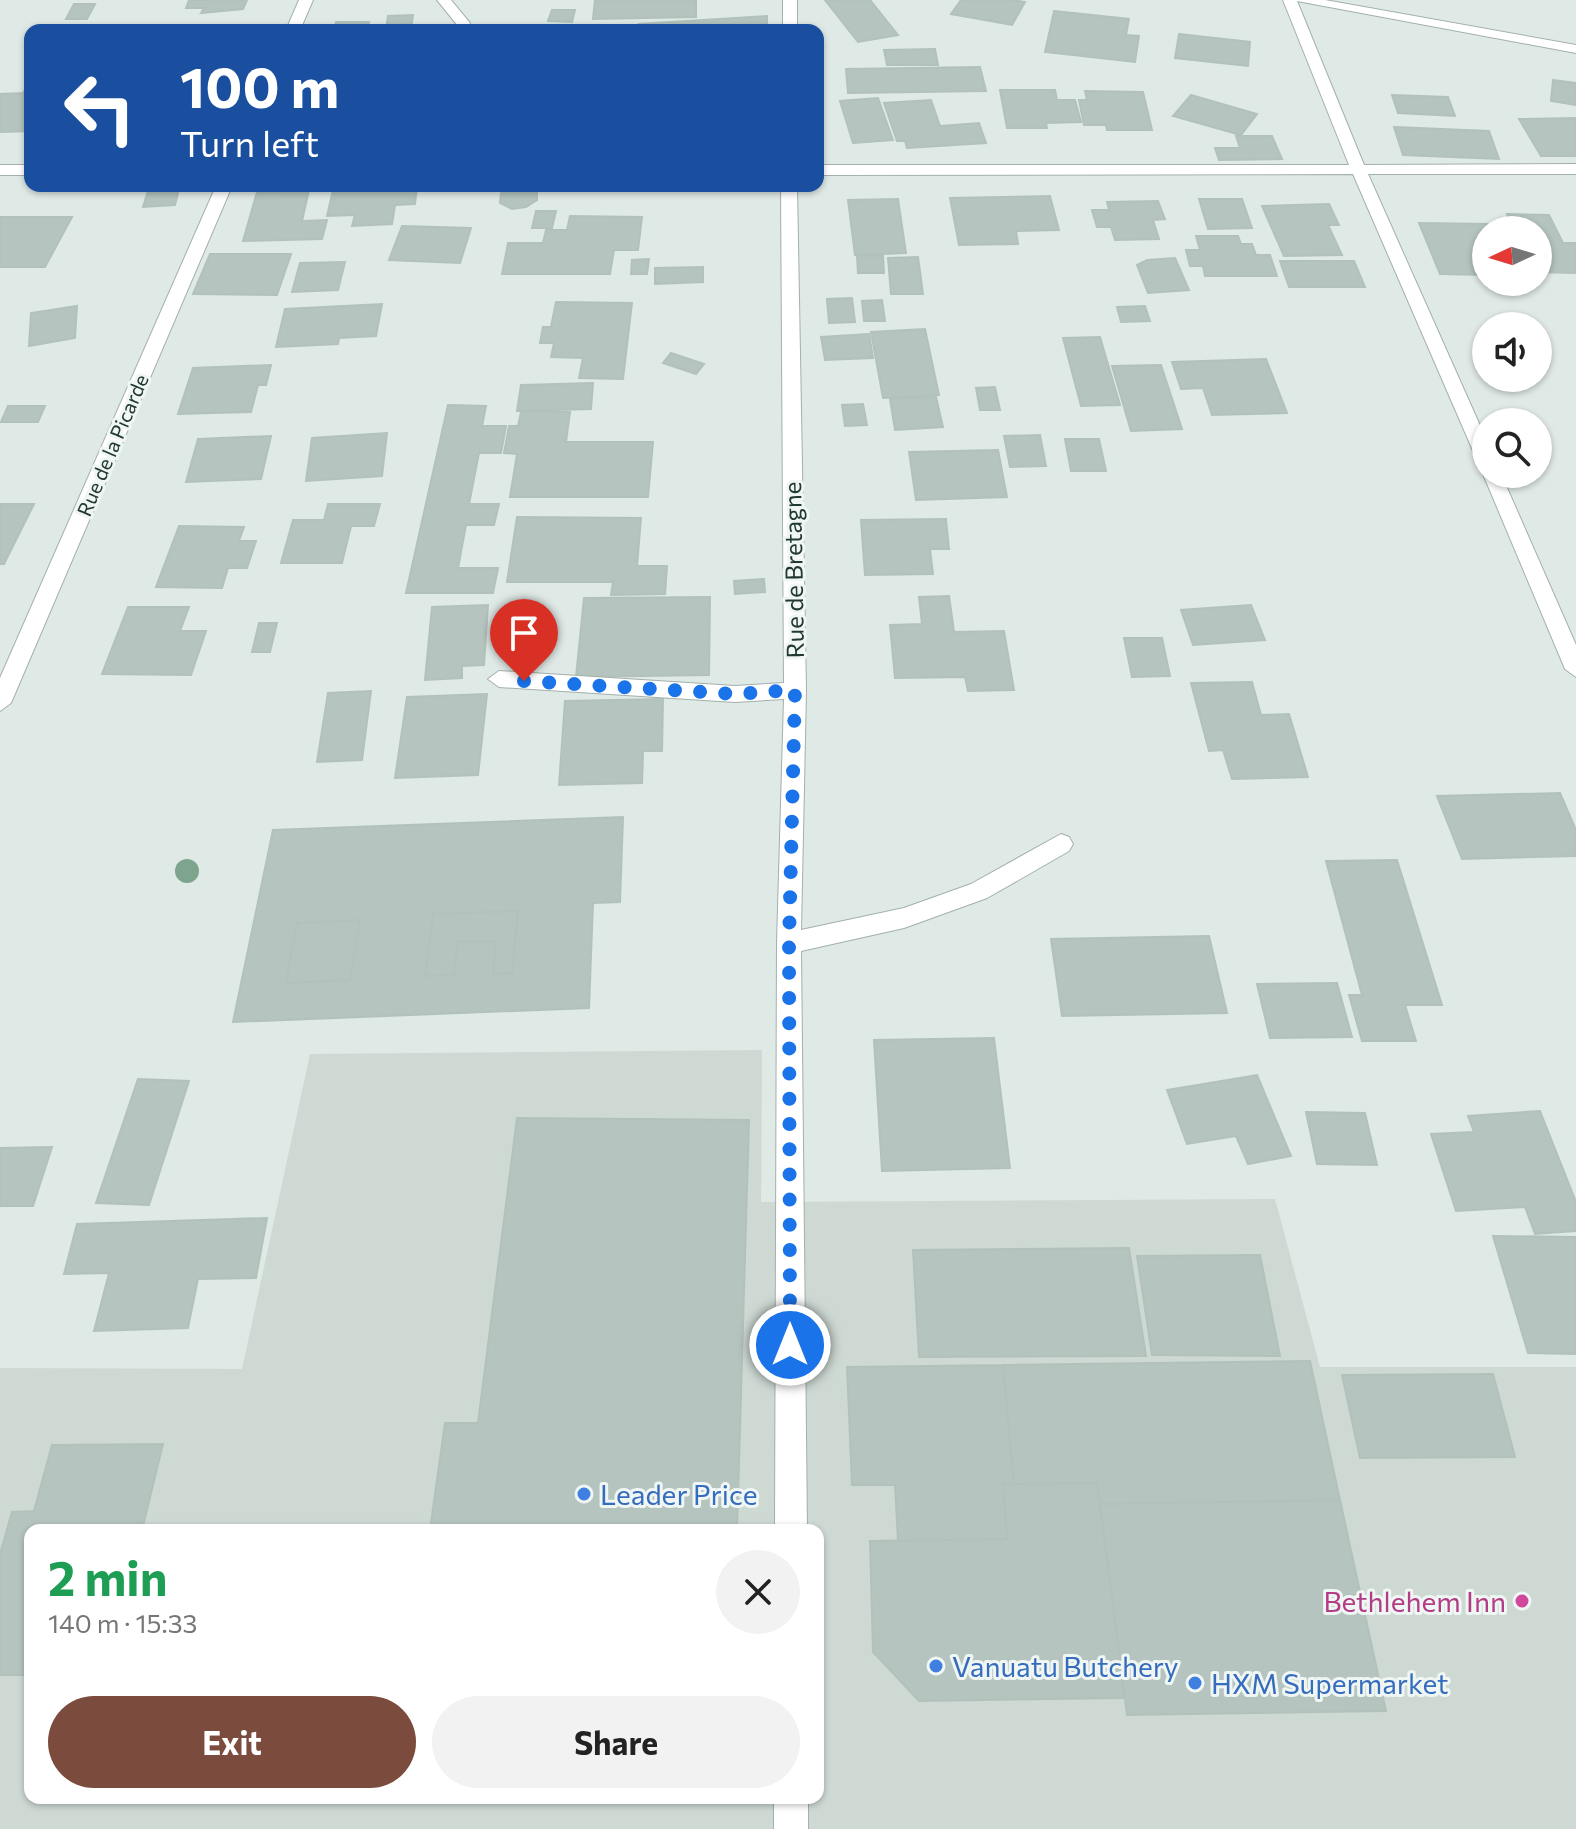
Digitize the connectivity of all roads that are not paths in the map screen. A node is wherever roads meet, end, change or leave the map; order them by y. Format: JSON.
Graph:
{"nodes":[{"id":1,"x":306,"y":0,"type":"edge"},
{"id":2,"x":444,"y":0,"type":"edge"},
{"id":3,"x":790,"y":0,"type":"edge"},
{"id":4,"x":1290,"y":0,"type":"edge"},
{"id":5,"x":1303,"y":0,"type":"edge"},
{"id":6,"x":463,"y":23,"type":"dead end"},
{"id":7,"x":296,"y":24,"type":"edge"},
{"id":8,"x":790,"y":24,"type":"edge"},
{"id":9,"x":1576,"y":49,"type":"edge"},
{"id":10,"x":1576,"y":169,"type":"edge"},
{"id":11,"x":0,"y":170,"type":"edge"},
{"id":12,"x":24,"y":170,"type":"edge"},
{"id":13,"x":824,"y":170,"type":"edge"},
{"id":14,"x":1359,"y":171,"type":"junction"},
{"id":15,"x":221,"y":192,"type":"edge"},
{"id":16,"x":789,"y":192,"type":"edge"},
{"id":17,"x":1472,"y":428,"type":"edge"},
{"id":18,"x":1498,"y":488,"type":"edge"},
{"id":19,"x":1576,"y":669,"type":"edge"},
{"id":20,"x":499,"y":679,"type":"dead end"},
{"id":21,"x":795,"y":690,"type":"junction"},
{"id":22,"x":0,"y":703,"type":"edge"},
{"id":23,"x":1061,"y":844,"type":"dead end"},
{"id":24,"x":789,"y":943,"type":"junction"},
{"id":25,"x":791,"y":1524,"type":"edge"},
{"id":26,"x":791,"y":1804,"type":"edge"},
{"id":27,"x":791,"y":1829,"type":"edge"}],
"edges":[{"from":1,"to":7,"type":"street"},
{"from":2,"to":6,"type":"street"},
{"from":3,"to":8,"type":"street"},
{"from":4,"to":14,"type":"street"},
{"from":5,"to":9,"type":"street"},
{"from":10,"to":14,"type":"street"},
{"from":11,"to":12,"type":"street"},
{"from":13,"to":14,"type":"street"},
{"from":14,"to":17,"type":"street"},
{"from":15,"to":22,"type":"street","name":"Rue de la Picarde"},
{"from":16,"to":21,"type":"street","name":"Rue de Bretagne"},
{"from":18,"to":19,"type":"street"},
{"from":20,"to":21,"type":"street"},
{"from":21,"to":24,"type":"street","name":"Rue de Bretagne"},
{"from":23,"to":24,"type":"street"},
{"from":24,"to":25,"type":"street","name":"Rue de Bretagne"},
{"from":26,"to":27,"type":"street"}]}
